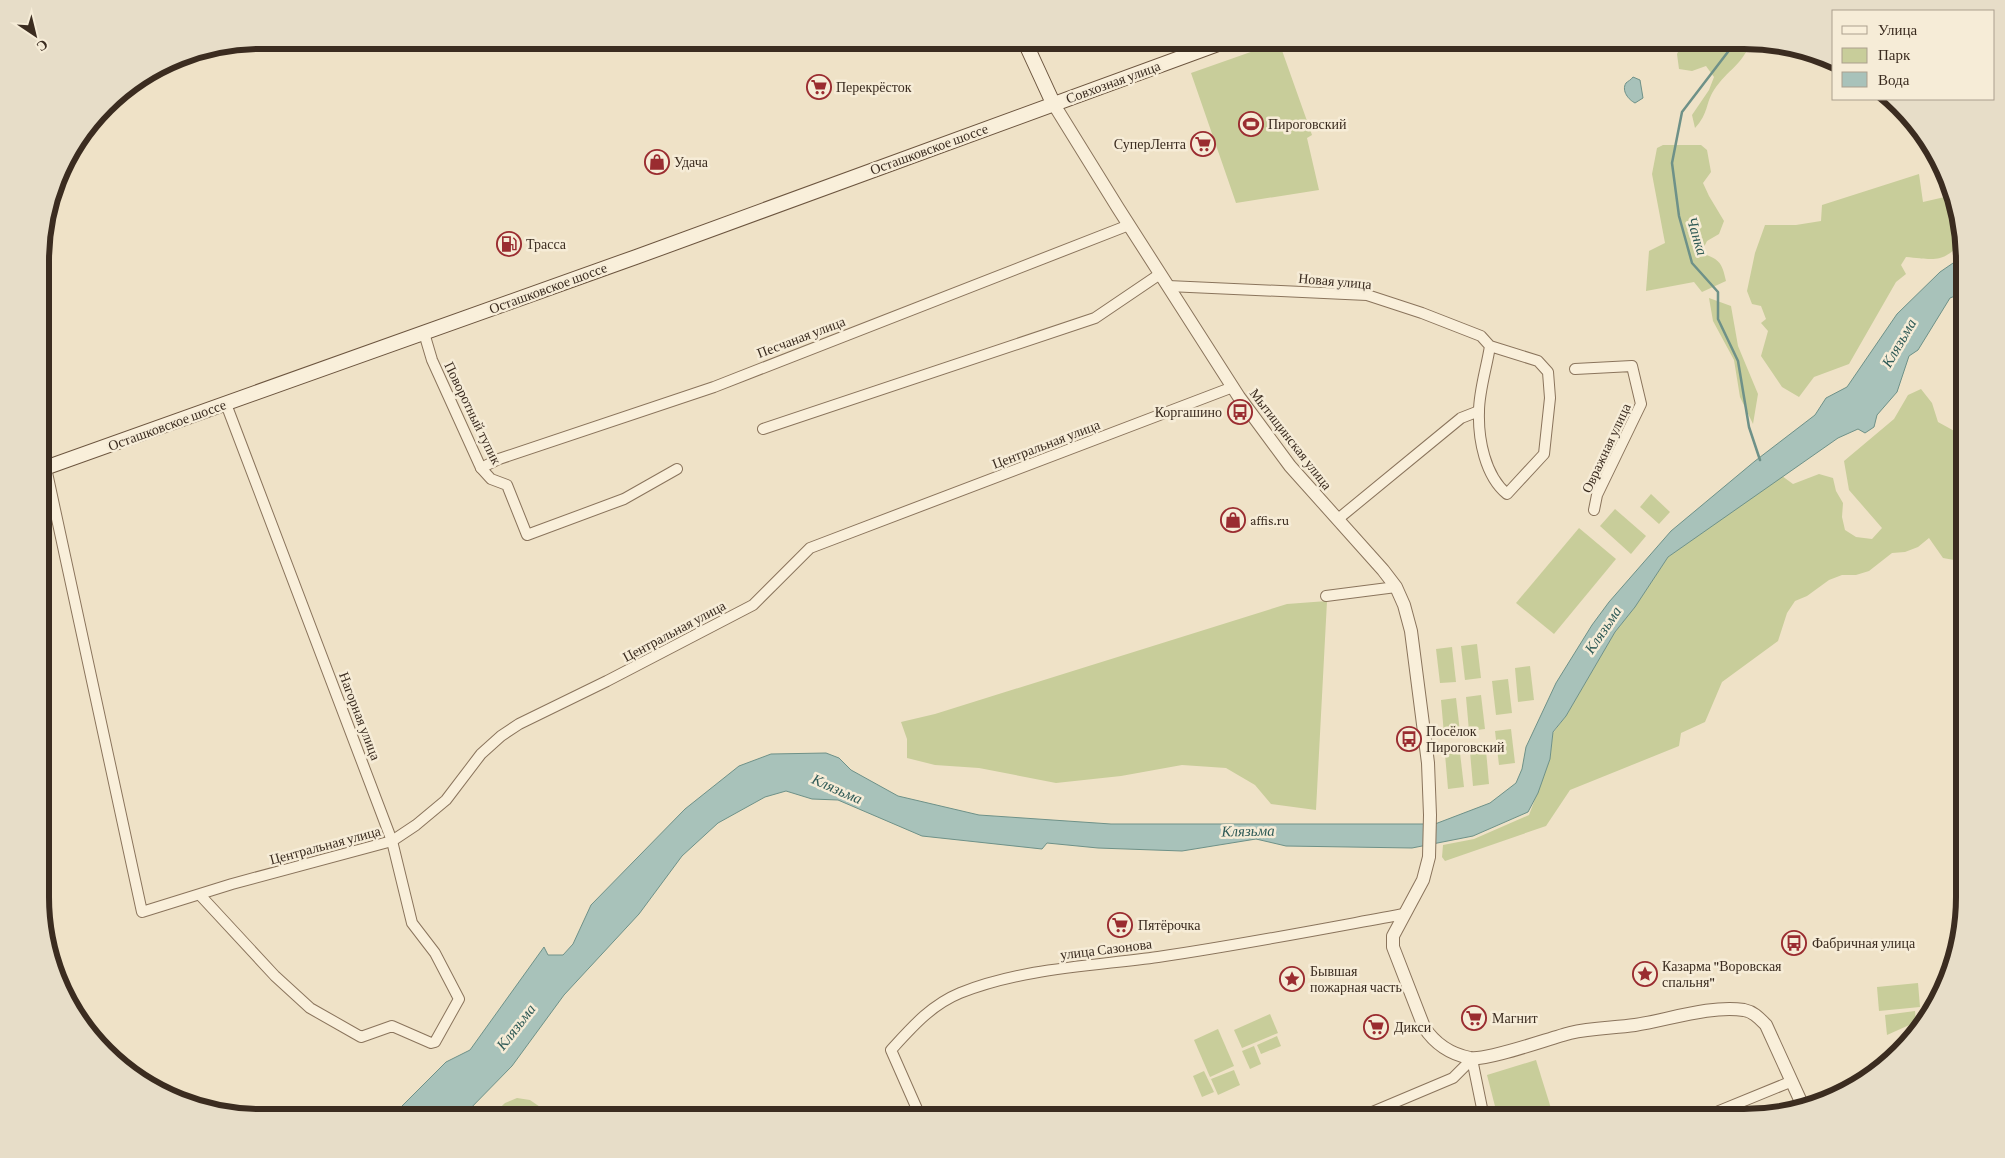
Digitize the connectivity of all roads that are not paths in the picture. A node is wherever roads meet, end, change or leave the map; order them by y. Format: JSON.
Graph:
{"nodes":[{"id":1,"x":1028,"y":49,"type":"edge"},
{"id":2,"x":1204,"y":49,"type":"edge"},
{"id":3,"x":1054,"y":103,"type":"junction"},
{"id":4,"x":1128,"y":224,"type":"junction"},
{"id":5,"x":1160,"y":274,"type":"junction"},
{"id":6,"x":1168,"y":286,"type":"junction"},
{"id":7,"x":424,"y":333,"type":"junction"},
{"id":8,"x":1490,"y":346,"type":"junction"},
{"id":9,"x":1575,"y":369,"type":"dead end"},
{"id":10,"x":1233,"y":387,"type":"junction"},
{"id":11,"x":226,"y":404,"type":"junction"},
{"id":12,"x":1478,"y":411,"type":"junction"},
{"id":13,"x":763,"y":429,"type":"dead end"},
{"id":14,"x":49,"y":467,"type":"edge"},
{"id":15,"x":481,"y":468,"type":"junction"},
{"id":16,"x":677,"y":470,"type":"dead end"},
{"id":17,"x":49,"y":492,"type":"edge"},
{"id":18,"x":1594,"y":510,"type":"dead end"},
{"id":19,"x":1338,"y":519,"type":"junction"},
{"id":20,"x":1396,"y":587,"type":"junction"},
{"id":21,"x":1326,"y":596,"type":"dead end"},
{"id":22,"x":392,"y":842,"type":"junction"},
{"id":23,"x":200,"y":895,"type":"junction"},
{"id":24,"x":1404,"y":914,"type":"junction"},
{"id":25,"x":1472,"y":1058,"type":"junction"},
{"id":26,"x":1790,"y":1082,"type":"junction"},
{"id":27,"x":1801,"y":1101,"type":"edge"},
{"id":28,"x":917,"y":1109,"type":"edge"},
{"id":29,"x":1379,"y":1109,"type":"edge"},
{"id":30,"x":1482,"y":1109,"type":"edge"},
{"id":31,"x":1724,"y":1109,"type":"edge"}],
"edges":[{"from":1,"to":3,"type":"main road"},
{"from":2,"to":3,"type":"main road","name":"Совхозная улица"},
{"from":3,"to":4,"type":"street","name":"Мытищинская улица"},
{"from":3,"to":7,"type":"main road","name":"Осташковское шоссе"},
{"from":4,"to":5,"type":"street","name":"Мытищинская улица"},
{"from":4,"to":15,"type":"street","name":"Песчаная улица"},
{"from":5,"to":6,"type":"street","name":"Мытищинская улица"},
{"from":5,"to":13,"type":"street"},
{"from":6,"to":8,"type":"street","name":"Новая улица"},
{"from":6,"to":10,"type":"street","name":"Мытищинская улица"},
{"from":7,"to":11,"type":"main road","name":"Осташковское шоссе"},
{"from":7,"to":15,"type":"street","name":"Поворотный тупик"},
{"from":8,"to":12,"type":"street"},
{"from":8,"to":12,"type":"street","name":"Новая улица"},
{"from":9,"to":18,"type":"street","name":"Овражная улица"},
{"from":10,"to":19,"type":"street","name":"Мытищинская улица"},
{"from":10,"to":22,"type":"street","name":"Центральная улица"},
{"from":11,"to":14,"type":"main road","name":"Осташковское шоссе"},
{"from":11,"to":22,"type":"street","name":"Нагорная улица"},
{"from":12,"to":19,"type":"street"},
{"from":15,"to":16,"type":"street","name":"Поворотный тупик"},
{"from":17,"to":23,"type":"street","name":"Центральная улица"},
{"from":19,"to":20,"type":"street","name":"Мытищинская улица"},
{"from":20,"to":21,"type":"street"},
{"from":20,"to":24,"type":"street","name":"Мытищинская улица"},
{"from":22,"to":23,"type":"street","name":"Центральная улица"},
{"from":22,"to":23,"type":"street","name":"Нагорная улица"},
{"from":24,"to":25,"type":"street"},
{"from":24,"to":28,"type":"street","name":"улица Сазонова"},
{"from":25,"to":26,"type":"street"},
{"from":25,"to":29,"type":"street"},
{"from":25,"to":30,"type":"street"},
{"from":26,"to":27,"type":"street"},
{"from":26,"to":31,"type":"street"}]}
